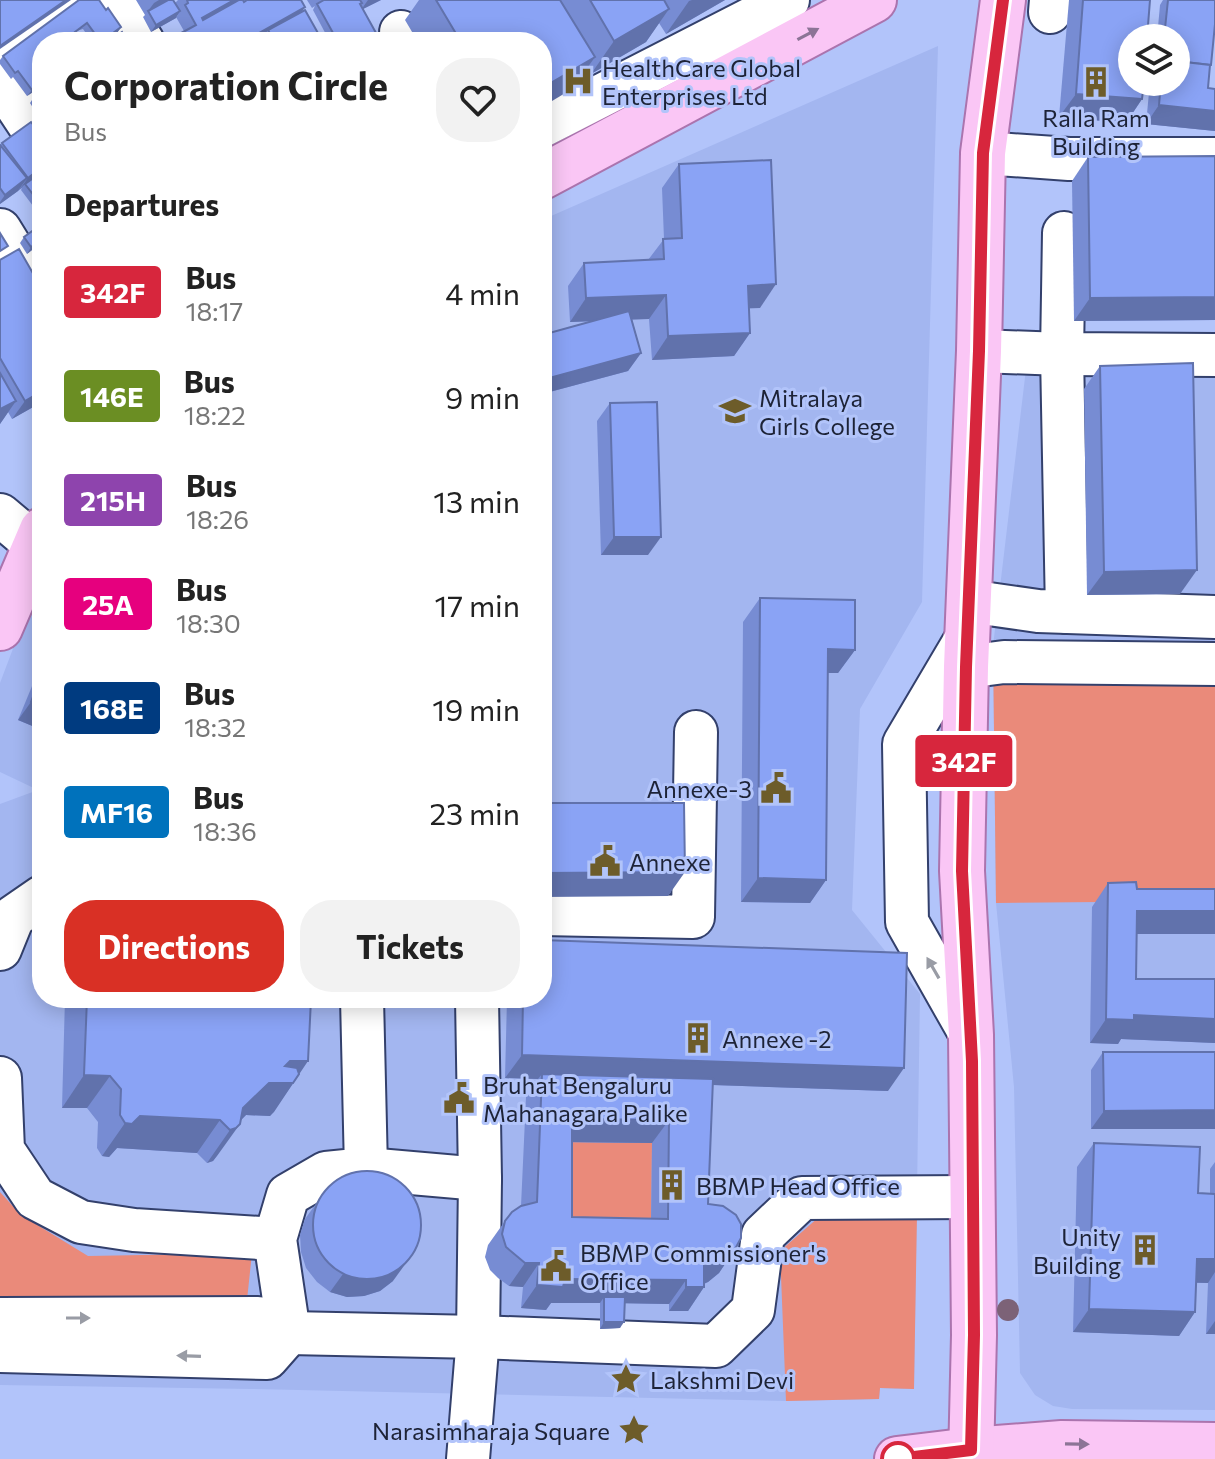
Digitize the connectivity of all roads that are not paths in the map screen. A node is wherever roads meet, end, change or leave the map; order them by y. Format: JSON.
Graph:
{"nodes":[{"id":1,"x":79,"y":0,"type":"edge"},
{"id":2,"x":1003,"y":0,"type":"edge"},
{"id":3,"x":769,"y":4,"type":"edge"},
{"id":4,"x":854,"y":4,"type":"edge"},
{"id":5,"x":33,"y":32,"type":"edge"},
{"id":6,"x":32,"y":33,"type":"edge"},
{"id":7,"x":0,"y":55,"type":"edge"},
{"id":8,"x":569,"y":65,"type":"edge"},
{"id":9,"x":589,"y":102,"type":"junction"},
{"id":10,"x":552,"y":121,"type":"edge"},
{"id":11,"x":609,"y":140,"type":"junction"},
{"id":12,"x":983,"y":153,"type":"junction"},
{"id":13,"x":1215,"y":159,"type":"edge"},
{"id":14,"x":552,"y":171,"type":"edge"},
{"id":15,"x":0,"y":230,"type":"edge"},
{"id":16,"x":1064,"y":233,"type":"dead end"},
{"id":17,"x":32,"y":282,"type":"edge"},
{"id":18,"x":979,"y":351,"type":"junction"},
{"id":19,"x":1062,"y":354,"type":"junction"},
{"id":20,"x":1215,"y":355,"type":"edge"},
{"id":21,"x":0,"y":515,"type":"edge"},
{"id":22,"x":32,"y":534,"type":"edge"},
{"id":23,"x":32,"y":554,"type":"edge"},
{"id":24,"x":1067,"y":612,"type":"junction"},
{"id":25,"x":1215,"y":617,"type":"edge"},
{"id":26,"x":0,"y":628,"type":"edge"},
{"id":27,"x":967,"y":636,"type":"junction"},
{"id":28,"x":1215,"y":664,"type":"edge"},
{"id":29,"x":696,"y":732,"type":"dead end"},
{"id":30,"x":32,"y":904,"type":"edge"},
{"id":31,"x":552,"y":914,"type":"edge"},
{"id":32,"x":0,"y":949,"type":"edge"},
{"id":33,"x":362,"y":1008,"type":"edge"},
{"id":34,"x":477,"y":1008,"type":"edge"},
{"id":35,"x":971,"y":1035,"type":"junction"},
{"id":36,"x":0,"y":1078,"type":"edge"},
{"id":37,"x":366,"y":1169,"type":"junction"},
{"id":38,"x":480,"y":1179,"type":"junction"},
{"id":39,"x":972,"y":1197,"type":"junction"},
{"id":40,"x":275,"y":1239,"type":"junction"},
{"id":41,"x":0,"y":1319,"type":"edge"},
{"id":42,"x":478,"y":1337,"type":"junction"},
{"id":43,"x":278,"y":1346,"type":"junction"},
{"id":44,"x":0,"y":1351,"type":"edge"},
{"id":45,"x":1215,"y":1445,"type":"edge"},
{"id":46,"x":971,"y":1454,"type":"edge"},
{"id":47,"x":468,"y":1459,"type":"edge"},
{"id":48,"x":897,"y":1459,"type":"edge"}],
"edges":[{"from":1,"to":5,"type":"street"},
{"from":2,"to":12,"type":"main road"},
{"from":3,"to":9,"type":"street"},
{"from":11,"to":4,"type":"main road","one_way":true},
{"from":6,"to":7,"type":"street"},
{"from":8,"to":9,"type":"street"},
{"from":9,"to":10,"type":"street"},
{"from":9,"to":11,"type":"street"},
{"from":11,"to":14,"type":"main road"},
{"from":12,"to":13,"type":"street"},
{"from":12,"to":18,"type":"main road"},
{"from":15,"to":17,"type":"street"},
{"from":16,"to":19,"type":"street"},
{"from":18,"to":19,"type":"street"},
{"from":18,"to":27,"type":"main road"},
{"from":19,"to":20,"type":"street"},
{"from":19,"to":24,"type":"street"},
{"from":21,"to":22,"type":"street"},
{"from":23,"to":26,"type":"main road"},
{"from":24,"to":25,"type":"street"},
{"from":24,"to":27,"type":"street"},
{"from":27,"to":28,"type":"street"},
{"from":27,"to":35,"type":"main road"},
{"from":35,"to":27,"type":"street","one_way":true},
{"from":29,"to":31,"type":"street"},
{"from":30,"to":32,"type":"street"},
{"from":33,"to":37,"type":"street"},
{"from":34,"to":38,"type":"street"},
{"from":35,"to":39,"type":"main road"},
{"from":36,"to":40,"type":"street"},
{"from":37,"to":38,"type":"street"},
{"from":37,"to":40,"type":"street"},
{"from":38,"to":42,"type":"street"},
{"from":39,"to":42,"type":"street"},
{"from":39,"to":46,"type":"main road"},
{"from":40,"to":43,"type":"street"},
{"from":41,"to":43,"type":"street","one_way":true},
{"from":42,"to":43,"type":"street"},
{"from":42,"to":47,"type":"street"},
{"from":43,"to":44,"type":"street","one_way":true},
{"from":46,"to":45,"type":"main road","one_way":true},
{"from":46,"to":48,"type":"main road"}]}
